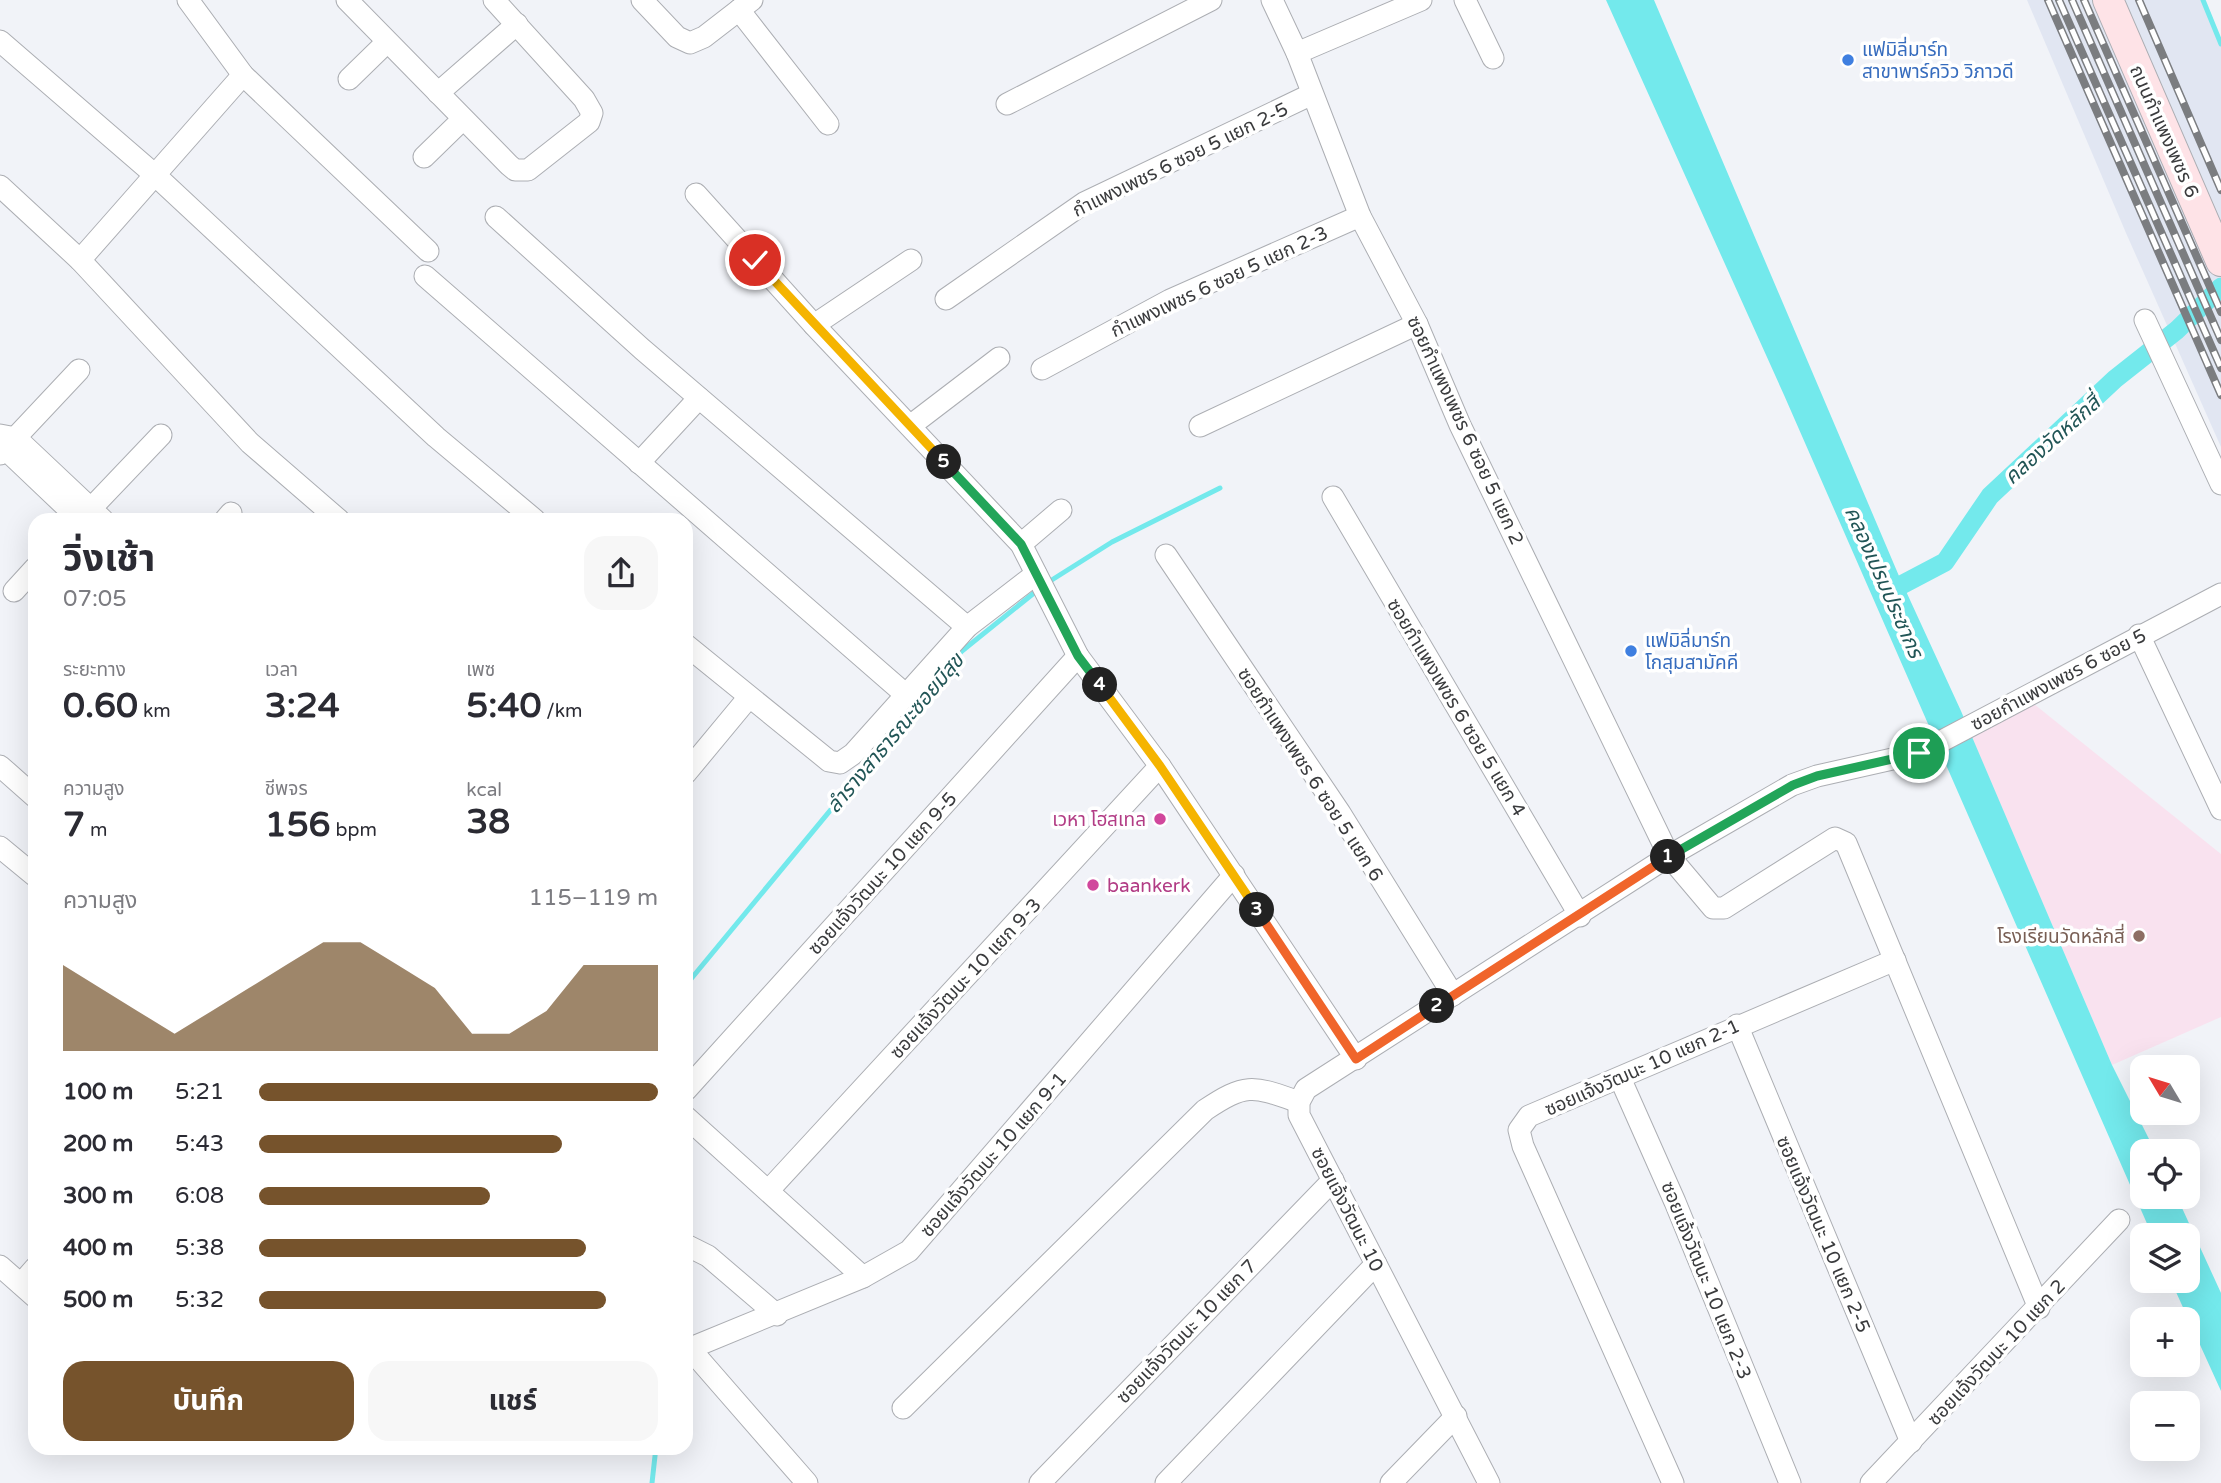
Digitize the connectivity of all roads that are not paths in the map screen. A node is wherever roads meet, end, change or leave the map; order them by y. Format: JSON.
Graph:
{"nodes":[{"id":1,"x":188,"y":0,"type":"edge"},
{"id":2,"x":347,"y":0,"type":"edge"},
{"id":3,"x":494,"y":0,"type":"edge"},
{"id":4,"x":642,"y":0,"type":"edge"},
{"id":5,"x":1211,"y":0,"type":"edge"},
{"id":6,"x":1272,"y":0,"type":"edge"},
{"id":7,"x":1421,"y":0,"type":"edge"},
{"id":8,"x":1465,"y":0,"type":"edge"},
{"id":9,"x":2108,"y":0,"type":"edge"},
{"id":10,"x":745,"y":5,"type":"edge"},
{"id":11,"x":517,"y":24,"type":"junction"},
{"id":12,"x":0,"y":41,"type":"edge"},
{"id":13,"x":387,"y":42,"type":"junction"},
{"id":14,"x":1297,"y":53,"type":"junction"},
{"id":15,"x":1493,"y":58,"type":"dead end"},
{"id":16,"x":243,"y":75,"type":"junction"},
{"id":17,"x":349,"y":79,"type":"dead end"},
{"id":18,"x":438,"y":93,"type":"junction"},
{"id":19,"x":1312,"y":94,"type":"junction"},
{"id":20,"x":1007,"y":104,"type":"dead end"},
{"id":21,"x":463,"y":119,"type":"junction"},
{"id":22,"x":828,"y":124,"type":"dead end"},
{"id":23,"x":425,"y":157,"type":"dead end"},
{"id":24,"x":155,"y":175,"type":"junction"},
{"id":25,"x":0,"y":186,"type":"edge"},
{"id":26,"x":696,"y":194,"type":"dead end"},
{"id":27,"x":1360,"y":216,"type":"junction"},
{"id":28,"x":496,"y":217,"type":"dead end"},
{"id":29,"x":428,"y":251,"type":"dead end"},
{"id":30,"x":2218,"y":253,"type":"edge"},
{"id":31,"x":80,"y":260,"type":"junction"},
{"id":32,"x":911,"y":260,"type":"dead end"},
{"id":33,"x":425,"y":275,"type":"dead end"},
{"id":34,"x":946,"y":299,"type":"dead end"},
{"id":35,"x":2145,"y":320,"type":"dead end"},
{"id":36,"x":1417,"y":324,"type":"junction"},
{"id":37,"x":814,"y":325,"type":"junction"},
{"id":38,"x":999,"y":358,"type":"dead end"},
{"id":39,"x":1042,"y":369,"type":"dead end"},
{"id":40,"x":79,"y":370,"type":"dead end"},
{"id":41,"x":699,"y":398,"type":"junction"},
{"id":42,"x":1200,"y":425,"type":"dead end"},
{"id":43,"x":910,"y":426,"type":"junction"},
{"id":44,"x":161,"y":435,"type":"dead end"},
{"id":45,"x":4,"y":444,"type":"edge"},
{"id":46,"x":639,"y":463,"type":"junction"},
{"id":47,"x":2221,"y":484,"type":"edge"},
{"id":48,"x":1333,"y":497,"type":"dead end"},
{"id":49,"x":1061,"y":510,"type":"dead end"},
{"id":50,"x":84,"y":513,"type":"edge"},
{"id":51,"x":93,"y":513,"type":"edge"},
{"id":52,"x":331,"y":513,"type":"edge"},
{"id":53,"x":527,"y":513,"type":"edge"},
{"id":54,"x":1021,"y":544,"type":"junction"},
{"id":55,"x":1166,"y":555,"type":"dead end"},
{"id":56,"x":28,"y":576,"type":"edge"},
{"id":57,"x":1040,"y":582,"type":"junction"},
{"id":58,"x":14,"y":591,"type":"dead end"},
{"id":59,"x":2221,"y":594,"type":"edge"},
{"id":60,"x":967,"y":627,"type":"junction"},
{"id":61,"x":2139,"y":635,"type":"junction"},
{"id":62,"x":693,"y":651,"type":"edge"},
{"id":63,"x":1078,"y":656,"type":"junction"},
{"id":64,"x":905,"y":694,"type":"junction"},
{"id":65,"x":749,"y":697,"type":"junction"},
{"id":66,"x":693,"y":765,"type":"edge"},
{"id":67,"x":0,"y":766,"type":"edge"},
{"id":68,"x":1160,"y":766,"type":"junction"},
{"id":69,"x":28,"y":784,"type":"edge"},
{"id":70,"x":2221,"y":809,"type":"edge"},
{"id":71,"x":0,"y":847,"type":"edge"},
{"id":72,"x":1669,"y":856,"type":"junction"},
{"id":73,"x":28,"y":870,"type":"edge"},
{"id":74,"x":1234,"y":876,"type":"junction"},
{"id":75,"x":1580,"y":916,"type":"junction"},
{"id":76,"x":1895,"y":960,"type":"junction"},
{"id":77,"x":1453,"y":995,"type":"junction"},
{"id":78,"x":1737,"y":1026,"type":"junction"},
{"id":79,"x":1356,"y":1059,"type":"junction"},
{"id":80,"x":1620,"y":1078,"type":"junction"},
{"id":81,"x":693,"y":1082,"type":"edge"},
{"id":82,"x":1299,"y":1102,"type":"junction"},
{"id":83,"x":693,"y":1122,"type":"edge"},
{"id":84,"x":1333,"y":1180,"type":"junction"},
{"id":85,"x":769,"y":1190,"type":"junction"},
{"id":86,"x":2119,"y":1220,"type":"dead end"},
{"id":87,"x":693,"y":1248,"type":"edge"},
{"id":88,"x":1376,"y":1264,"type":"junction"},
{"id":89,"x":0,"y":1266,"type":"edge"},
{"id":90,"x":863,"y":1277,"type":"junction"},
{"id":91,"x":28,"y":1282,"type":"edge"},
{"id":92,"x":2039,"y":1308,"type":"junction"},
{"id":93,"x":777,"y":1315,"type":"junction"},
{"id":94,"x":693,"y":1348,"type":"edge"},
{"id":95,"x":693,"y":1355,"type":"edge"},
{"id":96,"x":903,"y":1408,"type":"dead end"},
{"id":97,"x":1456,"y":1416,"type":"junction"},
{"id":98,"x":1911,"y":1442,"type":"junction"},
{"id":99,"x":807,"y":1483,"type":"edge"},
{"id":100,"x":1040,"y":1483,"type":"edge"},
{"id":101,"x":1166,"y":1483,"type":"edge"},
{"id":102,"x":1391,"y":1483,"type":"edge"},
{"id":103,"x":1489,"y":1483,"type":"edge"},
{"id":104,"x":1673,"y":1483,"type":"edge"},
{"id":105,"x":1790,"y":1483,"type":"edge"},
{"id":106,"x":1871,"y":1483,"type":"edge"}],
"edges":[{"from":1,"to":16,"type":"street"},
{"from":2,"to":13,"type":"street"},
{"from":3,"to":11,"type":"street"},
{"from":4,"to":10,"type":"street"},
{"from":5,"to":20,"type":"street"},
{"from":6,"to":14,"type":"street","name":"ซอยกำแพงเพชร 6 ซอย 5 แยก 2"},
{"from":7,"to":14,"type":"street"},
{"from":8,"to":15,"type":"street"},
{"from":9,"to":30,"type":"main road","name":"ถนนกำแพงเพชร 6"},
{"from":10,"to":22,"type":"street"},
{"from":11,"to":18,"type":"street"},
{"from":11,"to":21,"type":"street"},
{"from":12,"to":24,"type":"street"},
{"from":13,"to":17,"type":"street"},
{"from":13,"to":18,"type":"street"},
{"from":14,"to":19,"type":"street","name":"ซอยกำแพงเพชร 6 ซอย 5 แยก 2"},
{"from":16,"to":24,"type":"street"},
{"from":16,"to":29,"type":"street"},
{"from":18,"to":21,"type":"street"},
{"from":19,"to":27,"type":"street","name":"ซอยกำแพงเพชร 6 ซอย 5 แยก 2"},
{"from":19,"to":34,"type":"street","name":"กำแพงเพชร 6 ซอย 5 แยก 2-5"},
{"from":21,"to":23,"type":"street"},
{"from":24,"to":31,"type":"street"},
{"from":24,"to":53,"type":"street"},
{"from":25,"to":31,"type":"street"},
{"from":26,"to":37,"type":"street"},
{"from":27,"to":36,"type":"street","name":"ซอยกำแพงเพชร 6 ซอย 5 แยก 2"},
{"from":27,"to":39,"type":"street","name":"กำแพงเพชร 6 ซอย 5 แยก 2-3"},
{"from":28,"to":41,"type":"street"},
{"from":31,"to":52,"type":"street"},
{"from":32,"to":37,"type":"street"},
{"from":33,"to":46,"type":"street"},
{"from":35,"to":47,"type":"street"},
{"from":36,"to":42,"type":"street"},
{"from":36,"to":72,"type":"street","name":"ซอยกำแพงเพชร 6 ซอย 5 แยก 2"},
{"from":37,"to":43,"type":"street"},
{"from":38,"to":43,"type":"street"},
{"from":40,"to":45,"type":"street"},
{"from":41,"to":46,"type":"street"},
{"from":41,"to":60,"type":"street"},
{"from":43,"to":54,"type":"street"},
{"from":44,"to":51,"type":"street"},
{"from":45,"to":50,"type":"street"},
{"from":46,"to":64,"type":"street"},
{"from":48,"to":75,"type":"street","name":"ซอยกำแพงเพชร 6 ซอย 5 แยก 4"},
{"from":49,"to":54,"type":"street"},
{"from":54,"to":57,"type":"street"},
{"from":55,"to":77,"type":"street","name":"ซอยกำแพงเพชร 6 ซอย 5 แยก 6"},
{"from":56,"to":58,"type":"street"},
{"from":57,"to":60,"type":"street"},
{"from":57,"to":63,"type":"street"},
{"from":59,"to":61,"type":"street","name":"ซอยกำแพงเพชร 6 ซอย 5"},
{"from":60,"to":64,"type":"street"},
{"from":61,"to":70,"type":"street"},
{"from":61,"to":72,"type":"street","name":"ซอยกำแพงเพชร 6 ซอย 5"},
{"from":62,"to":65,"type":"street"},
{"from":63,"to":68,"type":"street"},
{"from":63,"to":81,"type":"street","name":"ซอยแจ้งวัฒนะ 10 แยก 9-5"},
{"from":64,"to":65,"type":"street"},
{"from":65,"to":66,"type":"street"},
{"from":67,"to":69,"type":"street"},
{"from":68,"to":74,"type":"street"},
{"from":68,"to":85,"type":"street","name":"ซอยแจ้งวัฒนะ 10 แยก 9-3"},
{"from":71,"to":73,"type":"street"},
{"from":72,"to":75,"type":"street","name":"ซอยกำแพงเพชร 6 ซอย 5"},
{"from":72,"to":76,"type":"street","name":"ซอยกำแพงเพชร 6 ซอย 5 แยก 2"},
{"from":74,"to":79,"type":"street"},
{"from":74,"to":90,"type":"street","name":"ซอยแจ้งวัฒนะ 10 แยก 9-1"},
{"from":75,"to":77,"type":"street","name":"ซอยกำแพงเพชร 6 ซอย 5"},
{"from":76,"to":78,"type":"street","name":"ซอยแจ้งวัฒนะ 10 แยก 2-1"},
{"from":76,"to":92,"type":"street"},
{"from":77,"to":79,"type":"street"},
{"from":78,"to":80,"type":"street","name":"ซอยแจ้งวัฒนะ 10 แยก 2-1"},
{"from":78,"to":98,"type":"street","name":"ซอยแจ้งวัฒนะ 10 แยก 2-5"},
{"from":79,"to":82,"type":"street"},
{"from":80,"to":104,"type":"street","name":"ซอยแจ้งวัฒนะ 10 แยก 2-1"},
{"from":80,"to":105,"type":"street","name":"ซอยแจ้งวัฒนะ 10 แยก 2-3"},
{"from":82,"to":84,"type":"street","name":"ซอยแจ้งวัฒนะ 10"},
{"from":82,"to":96,"type":"street"},
{"from":83,"to":85,"type":"street"},
{"from":84,"to":88,"type":"street","name":"ซอยแจ้งวัฒนะ 10"},
{"from":84,"to":100,"type":"street","name":"ซอยแจ้งวัฒนะ 10 แยก 7"},
{"from":85,"to":90,"type":"street"},
{"from":86,"to":92,"type":"street","name":"ซอยแจ้งวัฒนะ 10 แยก 2"},
{"from":87,"to":93,"type":"street"},
{"from":88,"to":97,"type":"street","name":"ซอยแจ้งวัฒนะ 10"},
{"from":88,"to":101,"type":"street"},
{"from":89,"to":91,"type":"street"},
{"from":90,"to":93,"type":"street","name":"ซอยแจ้งวัฒนะ 10 แยก 9-1"},
{"from":92,"to":98,"type":"street","name":"ซอยแจ้งวัฒนะ 10 แยก 2"},
{"from":93,"to":94,"type":"street","name":"ซอยแจ้งวัฒนะ 10 แยก 9-1"},
{"from":95,"to":99,"type":"street"},
{"from":97,"to":102,"type":"street"},
{"from":97,"to":103,"type":"street","name":"ซอยแจ้งวัฒนะ 10"},
{"from":98,"to":106,"type":"street","name":"ซอยแจ้งวัฒนะ 10 แยก 2"}]}
